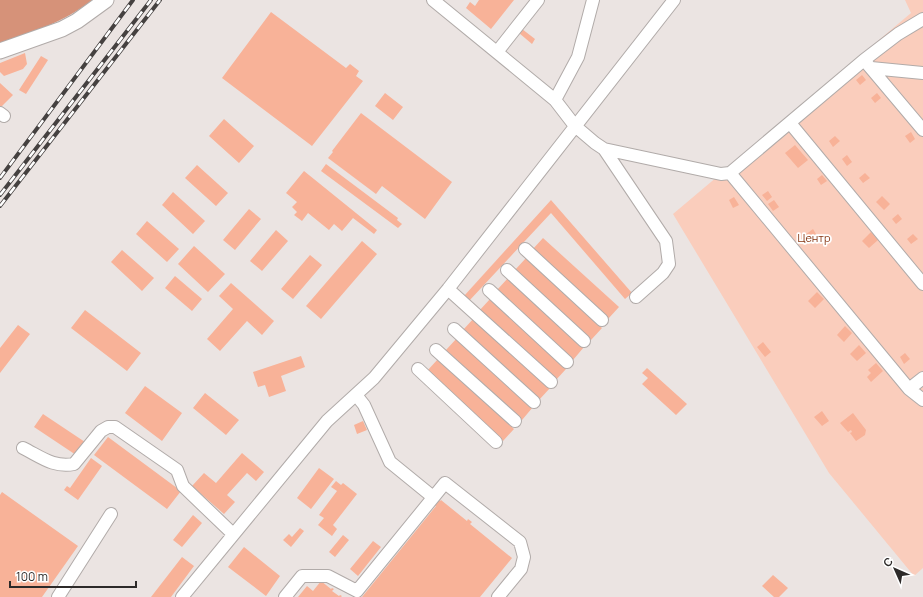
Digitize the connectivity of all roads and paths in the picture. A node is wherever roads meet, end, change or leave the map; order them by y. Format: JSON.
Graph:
{"nodes":[{"id":1,"x":106,"y":0,"type":"edge"},
{"id":2,"x":433,"y":0,"type":"edge"},
{"id":3,"x":538,"y":0,"type":"edge"},
{"id":4,"x":593,"y":0,"type":"edge"},
{"id":5,"x":674,"y":0,"type":"edge"},
{"id":6,"x":923,"y":19,"type":"edge"},
{"id":7,"x":0,"y":51,"type":"edge"},
{"id":8,"x":497,"y":52,"type":"junction"},
{"id":9,"x":868,"y":64,"type":"junction"},
{"id":10,"x":923,"y":73,"type":"edge"},
{"id":11,"x":555,"y":100,"type":"junction"},
{"id":12,"x":790,"y":123,"type":"junction"},
{"id":13,"x":575,"y":126,"type":"junction"},
{"id":14,"x":923,"y":130,"type":"edge"},
{"id":15,"x":604,"y":149,"type":"junction"},
{"id":16,"x":730,"y":173,"type":"junction"},
{"id":17,"x":524,"y":250,"type":"dead end"},
{"id":18,"x":507,"y":270,"type":"dead end"},
{"id":19,"x":923,"y":284,"type":"edge"},
{"id":20,"x":448,"y":289,"type":"junction"},
{"id":21,"x":489,"y":290,"type":"dead end"},
{"id":22,"x":636,"y":297,"type":"dead end"},
{"id":23,"x":602,"y":320,"type":"dead end"},
{"id":24,"x":454,"y":329,"type":"dead end"},
{"id":25,"x":584,"y":341,"type":"dead end"},
{"id":26,"x":436,"y":350,"type":"dead end"},
{"id":27,"x":567,"y":362,"type":"dead end"},
{"id":28,"x":418,"y":369,"type":"dead end"},
{"id":29,"x":923,"y":378,"type":"edge"},
{"id":30,"x":551,"y":382,"type":"dead end"},
{"id":31,"x":909,"y":389,"type":"junction"},
{"id":32,"x":356,"y":395,"type":"junction"},
{"id":33,"x":923,"y":400,"type":"edge"},
{"id":34,"x":534,"y":402,"type":"dead end"},
{"id":35,"x":515,"y":421,"type":"dead end"},
{"id":36,"x":496,"y":442,"type":"dead end"},
{"id":37,"x":23,"y":448,"type":"dead end"},
{"id":38,"x":433,"y":497,"type":"junction"},
{"id":39,"x":111,"y":514,"type":"dead end"},
{"id":40,"x":233,"y":534,"type":"junction"},
{"id":41,"x":58,"y":597,"type":"edge"},
{"id":42,"x":182,"y":597,"type":"edge"},
{"id":43,"x":285,"y":597,"type":"edge"},
{"id":44,"x":498,"y":597,"type":"edge"}],
"edges":[{"from":1,"to":7,"type":"main road"},
{"from":2,"to":8,"type":"street"},
{"from":3,"to":8,"type":"street"},
{"from":4,"to":11,"type":"street"},
{"from":5,"to":13,"type":"street"},
{"from":6,"to":9,"type":"street"},
{"from":8,"to":11,"type":"street"},
{"from":9,"to":10,"type":"street"},
{"from":9,"to":12,"type":"street"},
{"from":9,"to":14,"type":"street"},
{"from":11,"to":13,"type":"street"},
{"from":12,"to":16,"type":"street"},
{"from":12,"to":19,"type":"street"},
{"from":13,"to":15,"type":"street"},
{"from":13,"to":20,"type":"street"},
{"from":15,"to":16,"type":"street"},
{"from":15,"to":22,"type":"street"},
{"from":16,"to":31,"type":"street"},
{"from":17,"to":23,"type":"street"},
{"from":18,"to":25,"type":"street"},
{"from":20,"to":30,"type":"street"},
{"from":20,"to":32,"type":"street"},
{"from":21,"to":27,"type":"street"},
{"from":24,"to":34,"type":"street"},
{"from":26,"to":35,"type":"street"},
{"from":28,"to":36,"type":"street"},
{"from":29,"to":31,"type":"street"},
{"from":31,"to":33,"type":"street"},
{"from":32,"to":38,"type":"street"},
{"from":32,"to":40,"type":"street"},
{"from":37,"to":40,"type":"street"},
{"from":38,"to":43,"type":"street"},
{"from":38,"to":44,"type":"street"},
{"from":39,"to":41,"type":"street"},
{"from":40,"to":42,"type":"street"}]}
